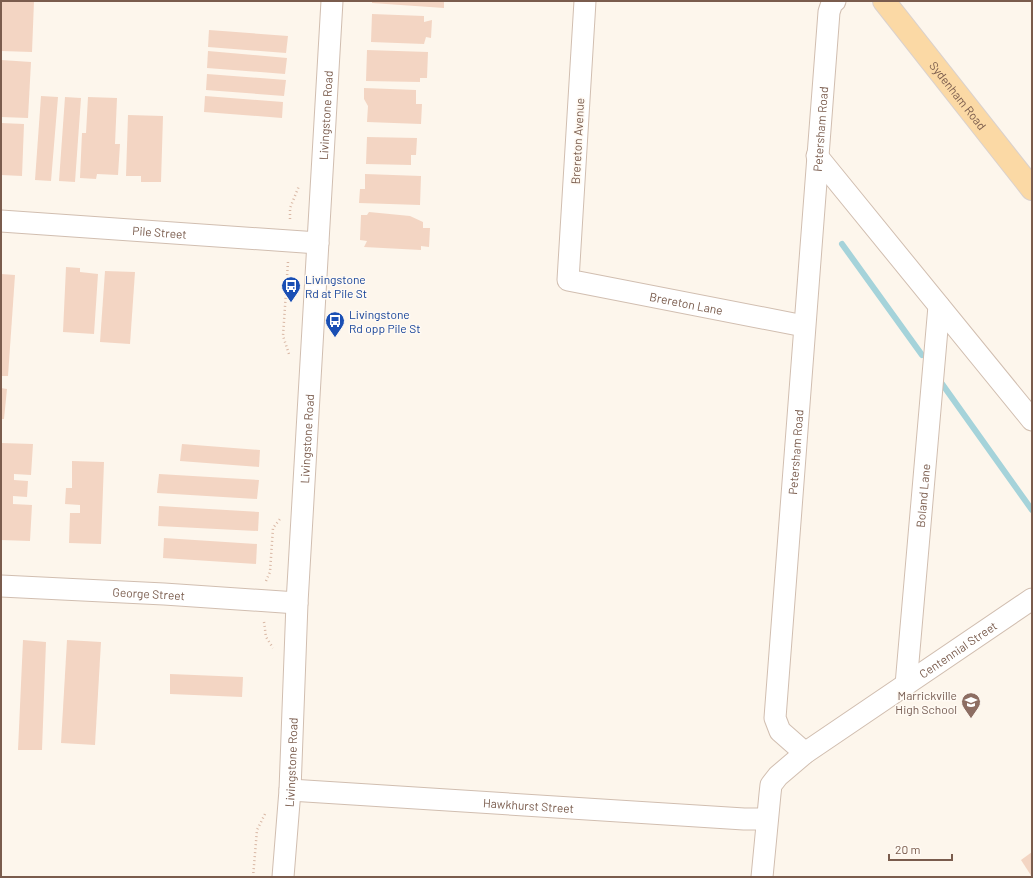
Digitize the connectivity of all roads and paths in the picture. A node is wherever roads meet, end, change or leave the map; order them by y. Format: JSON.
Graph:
{"nodes":[{"id":1,"x":332,"y":1,"type":"edge"},
{"id":2,"x":585,"y":1,"type":"edge"},
{"id":3,"x":835,"y":1,"type":"edge"},
{"id":4,"x":884,"y":1,"type":"edge"},
{"id":5,"x":817,"y":156,"type":"junction"},
{"id":6,"x":1032,"y":189,"type":"edge"},
{"id":7,"x":290,"y":208,"type":"dead end"},
{"id":8,"x":1,"y":221,"type":"edge"},
{"id":9,"x":289,"y":224,"type":"dead end"},
{"id":10,"x":318,"y":243,"type":"junction"},
{"id":11,"x":288,"y":255,"type":"dead end"},
{"id":12,"x":568,"y":280,"type":"joint"},
{"id":13,"x":939,"y":306,"type":"junction"},
{"id":14,"x":804,"y":326,"type":"junction"},
{"id":15,"x":283,"y":336,"type":"dead end"},
{"id":16,"x":1032,"y":420,"type":"edge"},
{"id":17,"x":273,"y":528,"type":"dead end"},
{"id":18,"x":1,"y":586,"type":"edge"},
{"id":19,"x":265,"y":588,"type":"dead end"},
{"id":20,"x":1032,"y":599,"type":"edge"},
{"id":21,"x":297,"y":603,"type":"junction"},
{"id":22,"x":263,"y":618,"type":"dead end"},
{"id":23,"x":266,"y":637,"type":"dead end"},
{"id":24,"x":906,"y":685,"type":"junction"},
{"id":25,"x":805,"y":753,"type":"junction"},
{"id":26,"x":290,"y":790,"type":"junction"},
{"id":27,"x":767,"y":819,"type":"junction"},
{"id":28,"x":257,"y":830,"type":"dead end"},
{"id":29,"x":253,"y":877,"type":"edge"},
{"id":30,"x":283,"y":877,"type":"edge"},
{"id":31,"x":762,"y":877,"type":"edge"}],
"edges":[{"from":1,"to":10,"type":"street","name":"Livingstone Road"},
{"from":2,"to":12,"type":"street","name":"Brereton Avenue"},
{"from":3,"to":5,"type":"street","name":"Petersham Road"},
{"from":4,"to":6,"type":"main road","name":"Sydenham Road"},
{"from":5,"to":13,"type":"street"},
{"from":5,"to":14,"type":"street","name":"Petersham Road"},
{"from":7,"to":9,"type":"path"},
{"from":8,"to":10,"type":"street","name":"Pile Street"},
{"from":10,"to":21,"type":"street","name":"Livingstone Road"},
{"from":11,"to":15,"type":"path"},
{"from":12,"to":14,"type":"street","name":"Brereton Lane"},
{"from":13,"to":16,"type":"street"},
{"from":13,"to":24,"type":"street","name":"Boland Lane"},
{"from":14,"to":25,"type":"street","name":"Petersham Road"},
{"from":17,"to":19,"type":"path"},
{"from":18,"to":21,"type":"street","name":"George Street"},
{"from":20,"to":24,"type":"street","name":"Centennial Street"},
{"from":21,"to":26,"type":"street","name":"Livingstone Road"},
{"from":22,"to":23,"type":"path"},
{"from":24,"to":25,"type":"street","name":"Centennial Street"},
{"from":25,"to":27,"type":"street"},
{"from":26,"to":27,"type":"street","name":"Hawkhurst Street"},
{"from":26,"to":30,"type":"street","name":"Livingstone Road"},
{"from":27,"to":31,"type":"street"},
{"from":28,"to":29,"type":"path"}]}
